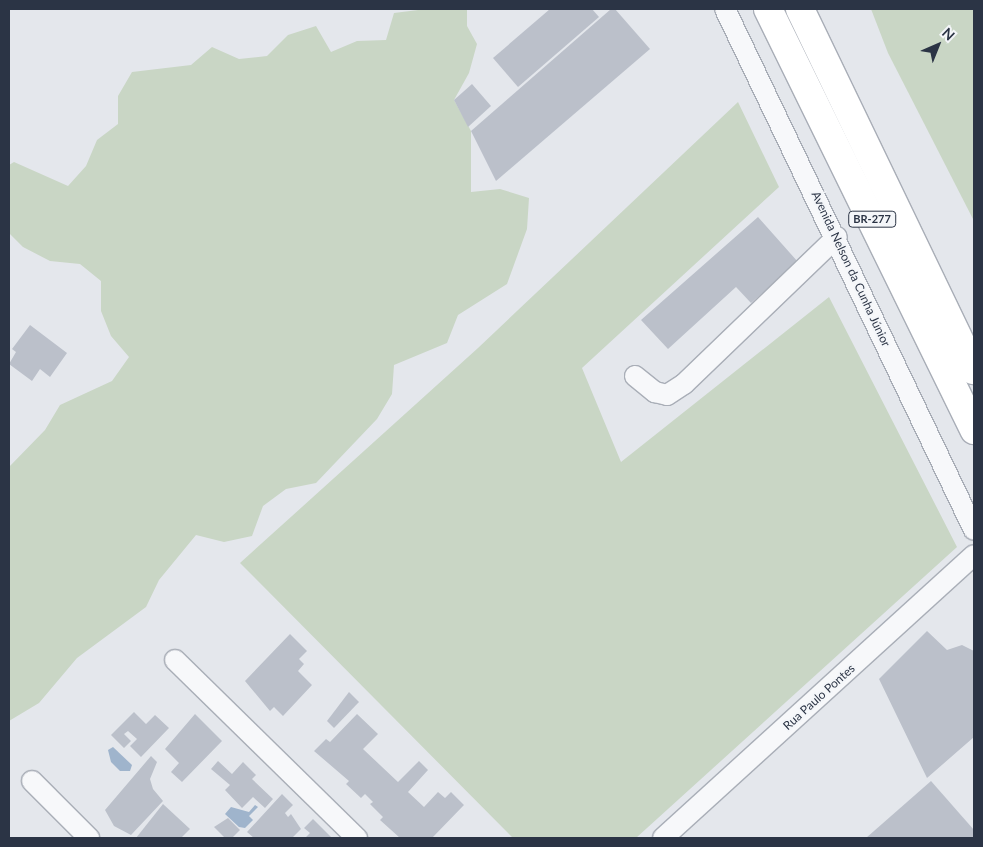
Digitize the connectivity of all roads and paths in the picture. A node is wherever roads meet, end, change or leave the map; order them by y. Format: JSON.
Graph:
{"nodes":[{"id":1,"x":725,"y":9,"type":"edge"},
{"id":2,"x":768,"y":9,"type":"edge"},
{"id":3,"x":800,"y":9,"type":"edge"},
{"id":4,"x":807,"y":9,"type":"edge"},
{"id":5,"x":828,"y":66,"type":"junction"},
{"id":6,"x":836,"y":237,"type":"junction"},
{"id":7,"x":974,"y":370,"type":"edge"},
{"id":8,"x":635,"y":376,"type":"dead end"},
{"id":9,"x":974,"y":430,"type":"edge"},
{"id":10,"x":974,"y":530,"type":"edge"},
{"id":11,"x":974,"y":555,"type":"edge"},
{"id":12,"x":175,"y":660,"type":"dead end"},
{"id":13,"x":32,"y":780,"type":"dead end"},
{"id":14,"x":89,"y":838,"type":"edge"},
{"id":15,"x":357,"y":838,"type":"edge"},
{"id":16,"x":663,"y":838,"type":"edge"}],
"edges":[{"from":1,"to":6,"type":"street","name":"Avenida Nelson da Cunha Júnior"},
{"from":2,"to":9,"type":"highway","number":"BR-277"},
{"from":3,"to":5,"type":"highway","number":"BR-277"},
{"from":4,"to":5,"type":"highway"},
{"from":5,"to":7,"type":"highway","number":"BR-277"},
{"from":6,"to":8,"type":"street"},
{"from":6,"to":10,"type":"street","name":"Avenida Nelson da Cunha Júnior"},
{"from":11,"to":16,"type":"street","name":"Rua Paulo Pontes"},
{"from":12,"to":15,"type":"street"},
{"from":13,"to":14,"type":"street"}]}
